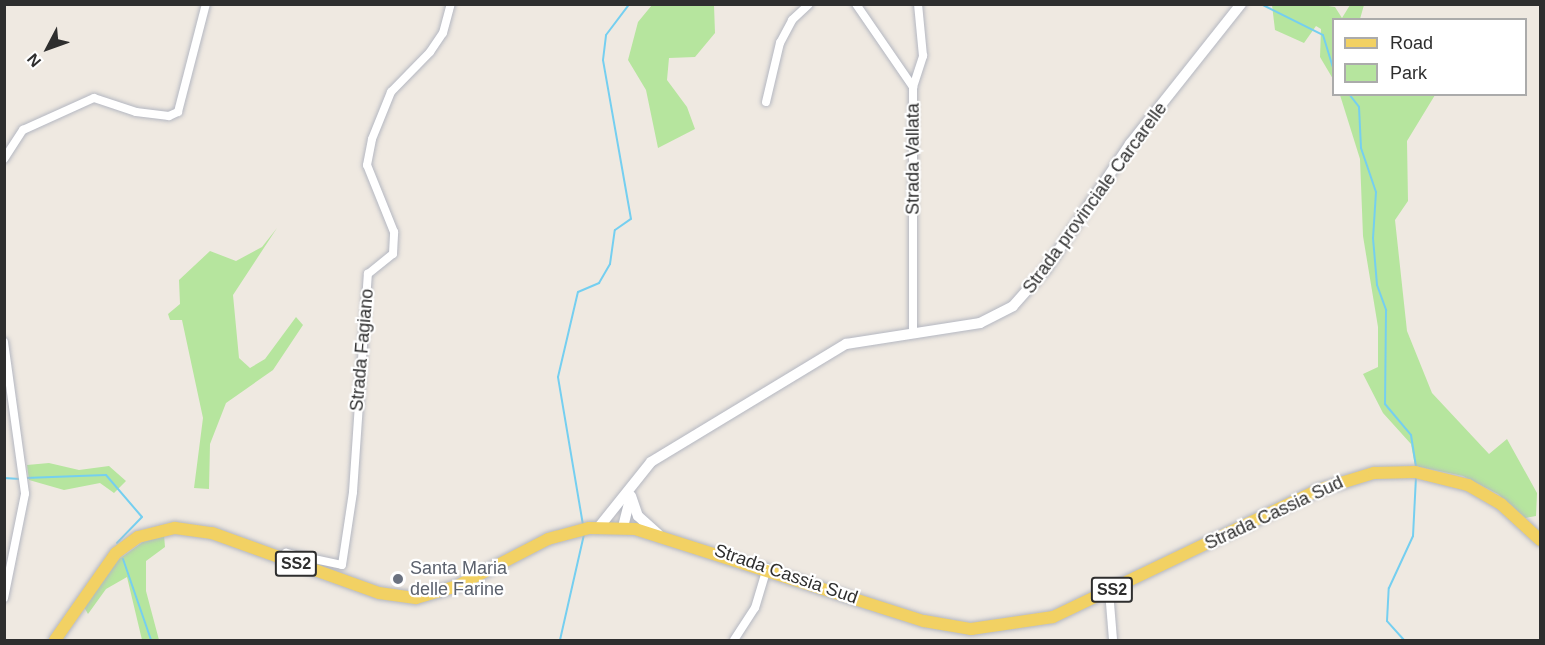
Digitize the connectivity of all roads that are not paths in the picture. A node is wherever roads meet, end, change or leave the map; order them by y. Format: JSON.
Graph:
{"nodes":[{"id":1,"x":206,"y":4,"type":"edge"},
{"id":2,"x":451,"y":4,"type":"edge"},
{"id":3,"x":809,"y":4,"type":"edge"},
{"id":4,"x":856,"y":4,"type":"edge"},
{"id":5,"x":918,"y":4,"type":"edge"},
{"id":6,"x":1240,"y":4,"type":"edge"},
{"id":7,"x":913,"y":87,"type":"junction"},
{"id":8,"x":766,"y":102,"type":"dead end"},
{"id":9,"x":4,"y":159,"type":"edge"},
{"id":10,"x":913,"y":332,"type":"junction"},
{"id":11,"x":4,"y":342,"type":"edge"},
{"id":12,"x":626,"y":498,"type":"junction"},
{"id":13,"x":623,"y":527,"type":"junction"},
{"id":14,"x":588,"y":528,"type":"junction"},
{"id":15,"x":658,"y":534,"type":"junction"},
{"id":16,"x":1540,"y":540,"type":"edge"},
{"id":17,"x":280,"y":558,"type":"junction"},
{"id":18,"x":766,"y":567,"type":"junction"},
{"id":19,"x":1109,"y":591,"type":"junction"},
{"id":20,"x":4,"y":598,"type":"edge"},
{"id":21,"x":54,"y":640,"type":"edge"},
{"id":22,"x":734,"y":640,"type":"edge"},
{"id":23,"x":1113,"y":640,"type":"edge"}],
"edges":[{"from":1,"to":9,"type":"street"},
{"from":2,"to":17,"type":"street","name":"Strada Fagiano"},
{"from":3,"to":8,"type":"street"},
{"from":4,"to":7,"type":"street","name":"Strada Vallata"},
{"from":5,"to":7,"type":"street"},
{"from":6,"to":10,"type":"main road","name":"Strada provinciale Carcarelle"},
{"from":7,"to":10,"type":"street","name":"Strada Vallata"},
{"from":10,"to":12,"type":"main road","name":"Strada provinciale Carcarelle"},
{"from":11,"to":20,"type":"street"},
{"from":12,"to":13,"type":"main road"},
{"from":12,"to":14,"type":"main road"},
{"from":12,"to":15,"type":"main road"},
{"from":13,"to":14,"type":"main road","name":"Strada Cassia Sud","number":"SS2"},
{"from":13,"to":15,"type":"main road","name":"Strada Cassia Sud","number":"SS2"},
{"from":14,"to":17,"type":"main road","name":"Strada Cassia Sud","number":"SS2"},
{"from":15,"to":18,"type":"main road","name":"Strada Cassia Sud","number":"SS2"},
{"from":16,"to":19,"type":"main road","name":"Strada Cassia Sud","number":"SS2"},
{"from":17,"to":21,"type":"main road","name":"Strada Cassia Sud","number":"SS2"},
{"from":18,"to":19,"type":"main road","name":"Strada Cassia Sud","number":"SS2"},
{"from":18,"to":22,"type":"street"},
{"from":19,"to":23,"type":"street"}]}
